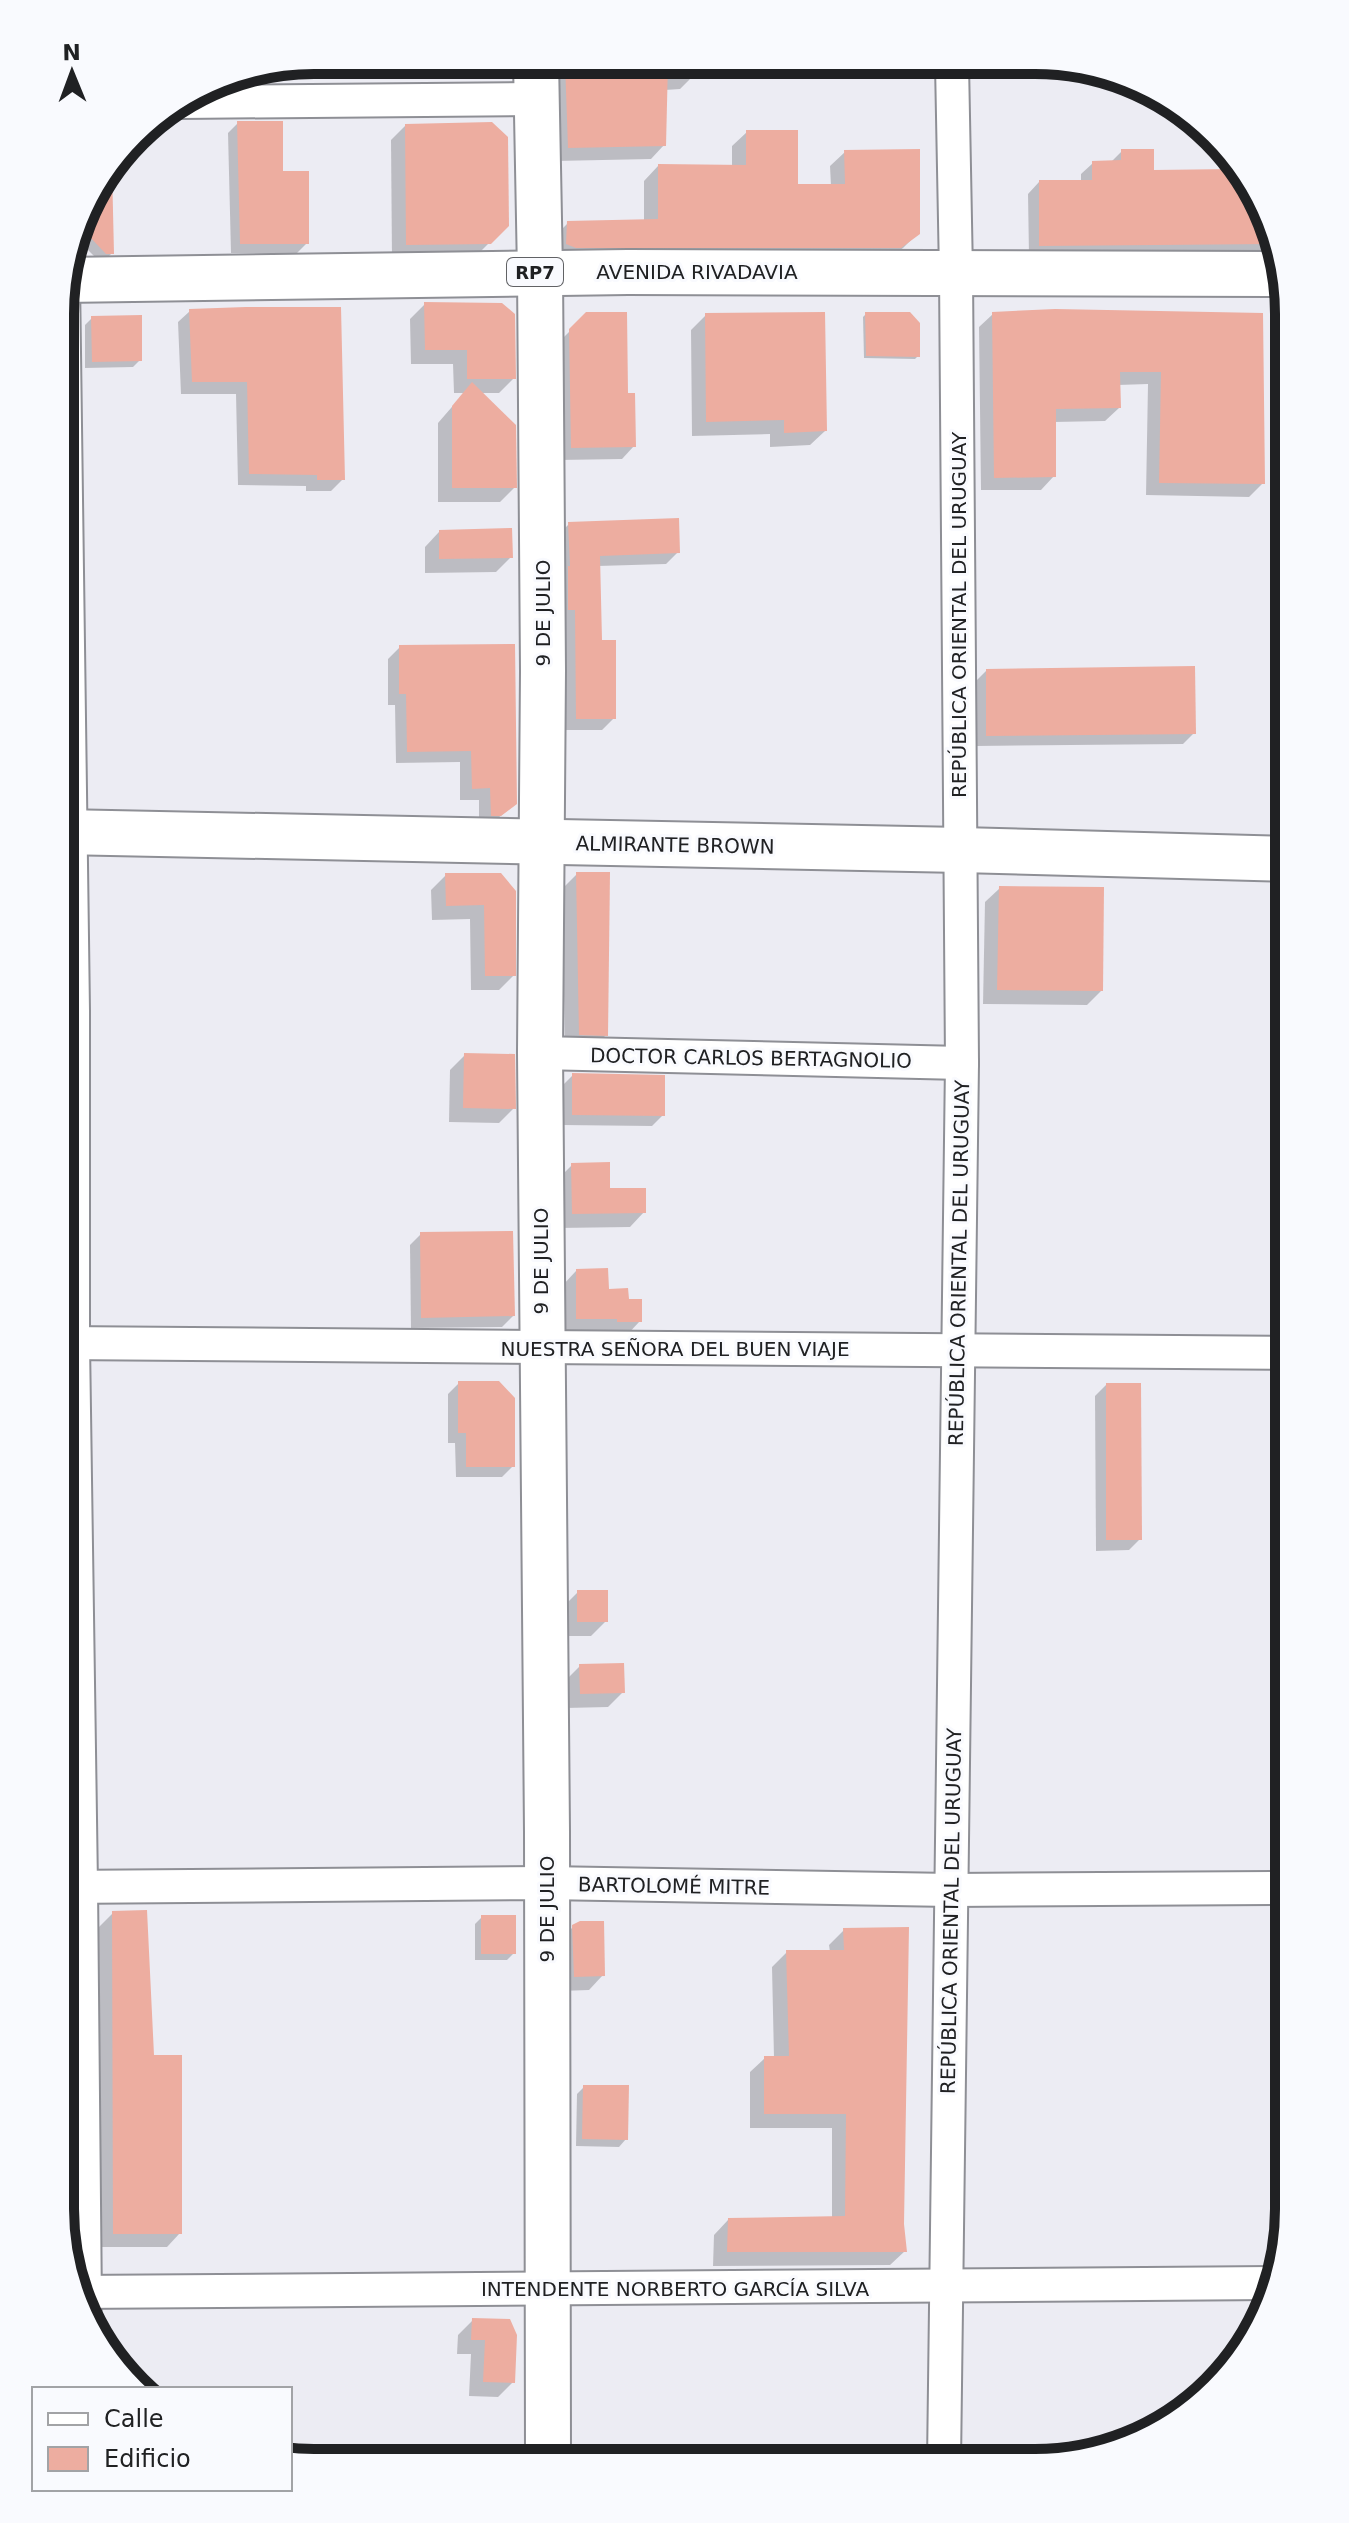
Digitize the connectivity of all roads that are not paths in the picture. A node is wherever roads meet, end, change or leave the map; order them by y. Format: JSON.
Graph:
{"nodes":[{"id":1,"x":952,"y":74,"type":"edge"},
{"id":2,"x":504,"y":75,"type":"edge"},
{"id":3,"x":536,"y":76,"type":"edge"},
{"id":4,"x":206,"y":100,"type":"edge"},
{"id":5,"x":540,"y":272,"type":"junction"},
{"id":6,"x":956,"y":273,"type":"junction"},
{"id":7,"x":1271,"y":274,"type":"edge"},
{"id":8,"x":77,"y":279,"type":"edge"},
{"id":9,"x":74,"y":832,"type":"edge"},
{"id":10,"x":543,"y":843,"type":"junction"},
{"id":11,"x":961,"y":850,"type":"junction"},
{"id":12,"x":1275,"y":859,"type":"edge"},
{"id":13,"x":540,"y":1053,"type":"junction"},
{"id":14,"x":962,"y":1063,"type":"junction"},
{"id":15,"x":74,"y":1343,"type":"edge"},
{"id":16,"x":542,"y":1348,"type":"junction"},
{"id":17,"x":957,"y":1351,"type":"junction"},
{"id":18,"x":1274,"y":1353,"type":"edge"},
{"id":19,"x":546,"y":1883,"type":"junction"},
{"id":20,"x":74,"y":1886,"type":"edge"},
{"id":21,"x":1274,"y":1888,"type":"edge"},
{"id":22,"x":951,"y":1890,"type":"junction"},
{"id":23,"x":74,"y":2009,"type":"edge"},
{"id":24,"x":80,"y":2260,"type":"edge"},
{"id":25,"x":1263,"y":2283,"type":"edge"},
{"id":26,"x":946,"y":2287,"type":"junction"},
{"id":27,"x":548,"y":2290,"type":"junction"},
{"id":28,"x":91,"y":2297,"type":"edge"},
{"id":29,"x":548,"y":2449,"type":"edge"},
{"id":30,"x":944,"y":2449,"type":"edge"}],
"edges":[{"from":1,"to":6,"type":"street","name":"REPÚBLICA ORIENTAL DEL URUGUAY"},
{"from":2,"to":3,"type":"lane"},
{"from":3,"to":4,"type":"street"},
{"from":3,"to":5,"type":"street","name":"9 DE JULIO"},
{"from":5,"to":6,"type":"street","name":"AVENIDA RIVADAVIA","number":"RP7"},
{"from":5,"to":8,"type":"street","name":"AVENIDA RIVADAVIA","number":"RP7"},
{"from":5,"to":10,"type":"street","name":"9 DE JULIO"},
{"from":6,"to":7,"type":"street","name":"AVENIDA RIVADAVIA","number":"RP7"},
{"from":6,"to":11,"type":"street","name":"REPÚBLICA ORIENTAL DEL URUGUAY"},
{"from":9,"to":10,"type":"street","name":"ALMIRANTE BROWN"},
{"from":10,"to":11,"type":"street","name":"ALMIRANTE BROWN"},
{"from":10,"to":13,"type":"street","name":"9 DE JULIO"},
{"from":11,"to":12,"type":"street","name":"ALMIRANTE BROWN"},
{"from":11,"to":14,"type":"street","name":"REPÚBLICA ORIENTAL DEL URUGUAY"},
{"from":13,"to":14,"type":"street","name":"DOCTOR CARLOS BERTAGNOLIO"},
{"from":13,"to":16,"type":"street","name":"9 DE JULIO"},
{"from":14,"to":17,"type":"street","name":"REPÚBLICA ORIENTAL DEL URUGUAY"},
{"from":15,"to":16,"type":"street","name":"NUESTRA SEÑORA DEL BUEN VIAJE"},
{"from":16,"to":17,"type":"street","name":"NUESTRA SEÑORA DEL BUEN VIAJE"},
{"from":16,"to":19,"type":"street","name":"9 DE JULIO"},
{"from":17,"to":18,"type":"street","name":"NUESTRA SEÑORA DEL BUEN VIAJE"},
{"from":17,"to":22,"type":"street","name":"REPÚBLICA ORIENTAL DEL URUGUAY"},
{"from":19,"to":20,"type":"street","name":"BARTOLOMÉ MITRE"},
{"from":19,"to":22,"type":"street","name":"BARTOLOMÉ MITRE"},
{"from":19,"to":27,"type":"street","name":"9 DE JULIO"},
{"from":21,"to":22,"type":"street","name":"BARTOLOMÉ MITRE"},
{"from":22,"to":26,"type":"street","name":"REPÚBLICA ORIENTAL DEL URUGUAY"},
{"from":23,"to":24,"type":"street"},
{"from":25,"to":26,"type":"street","name":"INTENDENTE NORBERTO GARCÍA SILVA"},
{"from":26,"to":27,"type":"street","name":"INTENDENTE NORBERTO GARCÍA SILVA"},
{"from":26,"to":30,"type":"street","name":"REPÚBLICA ORIENTAL DEL URUGUAY"},
{"from":27,"to":28,"type":"street","name":"INTENDENTE NORBERTO GARCÍA SILVA"},
{"from":27,"to":29,"type":"street","name":"9 DE JULIO"}]}
